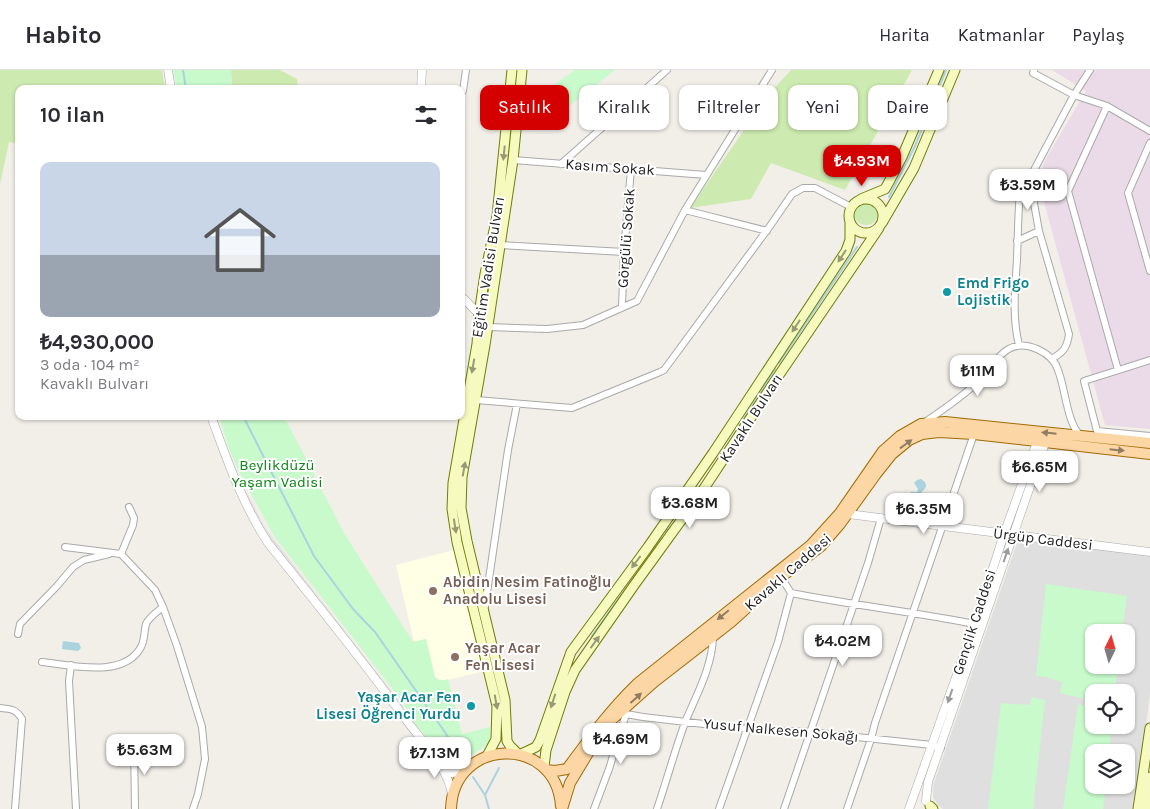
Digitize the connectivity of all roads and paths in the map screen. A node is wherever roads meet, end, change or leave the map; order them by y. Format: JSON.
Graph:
{"nodes":[{"id":1,"x":168,"y":70,"type":"edge"},
{"id":2,"x":422,"y":70,"type":"edge"},
{"id":3,"x":466,"y":70,"type":"edge"},
{"id":4,"x":512,"y":70,"type":"edge"},
{"id":5,"x":522,"y":70,"type":"edge"},
{"id":6,"x":666,"y":70,"type":"edge"},
{"id":7,"x":772,"y":70,"type":"edge"},
{"id":8,"x":939,"y":70,"type":"edge"},
{"id":9,"x":955,"y":70,"type":"edge"},
{"id":10,"x":1034,"y":70,"type":"edge"},
{"id":11,"x":1090,"y":70,"type":"edge"},
{"id":12,"x":170,"y":85,"type":"edge"},
{"id":13,"x":421,"y":85,"type":"edge"},
{"id":14,"x":464,"y":85,"type":"edge"},
{"id":15,"x":1074,"y":95,"type":"junction"},
{"id":16,"x":1107,"y":106,"type":"junction"},
{"id":17,"x":1150,"y":131,"type":"edge"},
{"id":18,"x":1150,"y":143,"type":"edge"},
{"id":19,"x":513,"y":160,"type":"junction"},
{"id":20,"x":561,"y":164,"type":"junction"},
{"id":21,"x":631,"y":169,"type":"junction"},
{"id":22,"x":706,"y":175,"type":"junction"},
{"id":23,"x":1021,"y":180,"type":"dead end"},
{"id":24,"x":861,"y":199,"type":"junction"},
{"id":25,"x":851,"y":207,"type":"junction"},
{"id":26,"x":685,"y":210,"type":"junction"},
{"id":27,"x":850,"y":223,"type":"junction"},
{"id":28,"x":880,"y":226,"type":"junction"},
{"id":29,"x":767,"y":231,"type":"junction"},
{"id":30,"x":1039,"y":231,"type":"junction"},
{"id":31,"x":1017,"y":241,"type":"junction"},
{"id":32,"x":500,"y":245,"type":"junction"},
{"id":33,"x":624,"y":252,"type":"junction"},
{"id":34,"x":1150,"y":271,"type":"edge"},
{"id":35,"x":465,"y":300,"type":"edge"},
{"id":36,"x":622,"y":307,"type":"junction"},
{"id":37,"x":479,"y":314,"type":"junction"},
{"id":38,"x":483,"y":326,"type":"junction"},
{"id":39,"x":1019,"y":345,"type":"junction"},
{"id":40,"x":1051,"y":359,"type":"junction"},
{"id":41,"x":1150,"y":360,"type":"edge"},
{"id":42,"x":1118,"y":370,"type":"junction"},
{"id":43,"x":476,"y":400,"type":"junction"},
{"id":44,"x":517,"y":404,"type":"junction"},
{"id":45,"x":213,"y":420,"type":"edge"},
{"id":46,"x":921,"y":424,"type":"junction"},
{"id":47,"x":974,"y":434,"type":"junction"},
{"id":48,"x":1150,"y":436,"type":"edge"},
{"id":49,"x":1082,"y":437,"type":"junction"},
{"id":50,"x":1041,"y":442,"type":"junction"},
{"id":51,"x":1150,"y":443,"type":"edge"},
{"id":52,"x":1150,"y":454,"type":"edge"},
{"id":53,"x":128,"y":507,"type":"dead end"},
{"id":54,"x":848,"y":514,"type":"junction"},
{"id":55,"x":881,"y":518,"type":"junction"},
{"id":56,"x":942,"y":526,"type":"junction"},
{"id":57,"x":1004,"y":534,"type":"junction"},
{"id":58,"x":1013,"y":535,"type":"junction"},
{"id":59,"x":65,"y":547,"type":"dead end"},
{"id":60,"x":1150,"y":552,"type":"edge"},
{"id":61,"x":118,"y":553,"type":"junction"},
{"id":62,"x":781,"y":577,"type":"junction"},
{"id":63,"x":791,"y":593,"type":"junction"},
{"id":64,"x":854,"y":604,"type":"junction"},
{"id":65,"x":162,"y":607,"type":"junction"},
{"id":66,"x":484,"y":609,"type":"junction"},
{"id":67,"x":912,"y":612,"type":"junction"},
{"id":68,"x":975,"y":624,"type":"junction"},
{"id":69,"x":18,"y":634,"type":"dead end"},
{"id":70,"x":713,"y":635,"type":"junction"},
{"id":71,"x":42,"y":662,"type":"dead end"},
{"id":72,"x":71,"y":665,"type":"junction"},
{"id":73,"x":0,"y":708,"type":"edge"},
{"id":74,"x":624,"y":713,"type":"junction"},
{"id":75,"x":686,"y":721,"type":"junction"},
{"id":76,"x":1150,"y":728,"type":"edge"},
{"id":77,"x":747,"y":729,"type":"junction"},
{"id":78,"x":810,"y":732,"type":"junction"},
{"id":79,"x":871,"y":739,"type":"junction"},
{"id":80,"x":134,"y":745,"type":"dead end"},
{"id":81,"x":932,"y":745,"type":"junction"},
{"id":82,"x":941,"y":748,"type":"junction"},
{"id":83,"x":519,"y":754,"type":"junction"},
{"id":84,"x":433,"y":756,"type":"junction"},
{"id":85,"x":487,"y":756,"type":"junction"},
{"id":86,"x":545,"y":768,"type":"junction"},
{"id":87,"x":464,"y":772,"type":"junction"},
{"id":88,"x":1150,"y":777,"type":"edge"},
{"id":89,"x":452,"y":797,"type":"junction"},
{"id":90,"x":911,"y":806,"type":"edge"},
{"id":91,"x":930,"y":806,"type":"edge"},
{"id":92,"x":15,"y":809,"type":"edge"},
{"id":93,"x":76,"y":809,"type":"edge"},
{"id":94,"x":135,"y":809,"type":"edge"},
{"id":95,"x":193,"y":809,"type":"edge"},
{"id":96,"x":451,"y":809,"type":"edge"},
{"id":97,"x":562,"y":809,"type":"edge"},
{"id":98,"x":594,"y":809,"type":"edge"},
{"id":99,"x":657,"y":809,"type":"edge"},
{"id":100,"x":719,"y":809,"type":"edge"},
{"id":101,"x":784,"y":809,"type":"edge"},
{"id":102,"x":847,"y":809,"type":"edge"},
{"id":103,"x":1138,"y":809,"type":"edge"},
{"id":104,"x":1146,"y":809,"type":"edge"}],
"edges":[{"from":1,"to":12,"type":"street"},
{"from":2,"to":13,"type":"street"},
{"from":3,"to":14,"type":"street"},
{"from":4,"to":37,"type":"main road","name":"Eğitim Vadisi Bulvarı","one_way":true},
{"from":5,"to":19,"type":"main road","name":"Eğitim Vadisi Bulvarı"},
{"from":6,"to":20,"type":"street"},
{"from":7,"to":22,"type":"street"},
{"from":8,"to":24,"type":"main road"},
{"from":9,"to":28,"type":"main road","name":"Kavaklı Bulvarı"},
{"from":10,"to":15,"type":"street"},
{"from":11,"to":15,"type":"street"},
{"from":15,"to":16,"type":"street"},
{"from":15,"to":30,"type":"street"},
{"from":16,"to":17,"type":"street"},
{"from":16,"to":42,"type":"street"},
{"from":18,"to":34,"type":"street"},
{"from":19,"to":20,"type":"street","name":"Kasım Sokak"},
{"from":19,"to":32,"type":"main road","name":"Eğitim Vadisi Bulvarı"},
{"from":20,"to":21,"type":"street","name":"Kasım Sokak"},
{"from":21,"to":22,"type":"street","name":"Kasım Sokak"},
{"from":21,"to":33,"type":"street","name":"Görgülü Sokak"},
{"from":22,"to":26,"type":"street"},
{"from":23,"to":31,"type":"street"},
{"from":24,"to":25,"type":"main road"},
{"from":24,"to":28,"type":"main road"},
{"from":25,"to":27,"type":"main road","name":"Kavaklı Bulvarı"},
{"from":25,"to":29,"type":"street"},
{"from":26,"to":29,"type":"street"},
{"from":26,"to":36,"type":"street"},
{"from":27,"to":28,"type":"main road"},
{"from":27,"to":83,"type":"main road","name":"Kavaklı Bulvarı","one_way":true},
{"from":86,"to":28,"type":"main road","name":"Kavaklı Bulvarı","one_way":true},
{"from":29,"to":44,"type":"street"},
{"from":30,"to":31,"type":"street"},
{"from":30,"to":40,"type":"street"},
{"from":31,"to":39,"type":"street"},
{"from":32,"to":33,"type":"street"},
{"from":32,"to":38,"type":"main road","name":"Eğitim Vadisi Bulvarı"},
{"from":33,"to":36,"type":"street","name":"Görgülü Sokak"},
{"from":35,"to":37,"type":"street"},
{"from":36,"to":38,"type":"street"},
{"from":37,"to":38,"type":"main road","name":"Eğitim Vadisi Bulvarı"},
{"from":38,"to":43,"type":"main road","name":"Eğitim Vadisi Bulvarı"},
{"from":38,"to":85,"type":"main road","name":"Eğitim Vadisi Bulvarı","one_way":true},
{"from":39,"to":40,"type":"street"},
{"from":39,"to":46,"type":"street"},
{"from":40,"to":49,"type":"street"},
{"from":41,"to":42,"type":"street"},
{"from":42,"to":48,"type":"street"},
{"from":43,"to":44,"type":"street"},
{"from":66,"to":43,"type":"main road","name":"Eğitim Vadisi Bulvarı","one_way":true},
{"from":44,"to":66,"type":"street"},
{"from":45,"to":84,"type":"street"},
{"from":49,"to":46,"type":"main road","name":"Kavaklı Caddesi","one_way":true},
{"from":46,"to":86,"type":"main road","name":"Kavaklı Caddesi","one_way":true},
{"from":47,"to":50,"type":"main road","name":"Kavaklı Caddesi"},
{"from":54,"to":47,"type":"main road","name":"Kavaklı Caddesi","one_way":true},
{"from":47,"to":56,"type":"street"},
{"from":49,"to":51,"type":"main road","name":"Kavaklı Caddesi"},
{"from":50,"to":52,"type":"main road","name":"Kavaklı Caddesi","one_way":true},
{"from":50,"to":57,"type":"street","name":"Gençlik Caddesi"},
{"from":50,"to":58,"type":"street","name":"Gençlik Caddesi"},
{"from":53,"to":61,"type":"street"},
{"from":54,"to":55,"type":"street","name":"Ürgüp Caddesi"},
{"from":54,"to":62,"type":"main road","name":"Kavaklı Caddesi"},
{"from":55,"to":56,"type":"street","name":"Ürgüp Caddesi"},
{"from":55,"to":64,"type":"street"},
{"from":56,"to":57,"type":"street","name":"Ürgüp Caddesi"},
{"from":56,"to":67,"type":"street"},
{"from":57,"to":58,"type":"street","name":"Ürgüp Caddesi"},
{"from":57,"to":68,"type":"street","name":"Gençlik Caddesi"},
{"from":58,"to":60,"type":"street","name":"Ürgüp Caddesi"},
{"from":82,"to":58,"type":"street","name":"Gençlik Caddesi","one_way":true},
{"from":59,"to":61,"type":"street"},
{"from":61,"to":65,"type":"street"},
{"from":61,"to":69,"type":"street"},
{"from":62,"to":63,"type":"street"},
{"from":62,"to":70,"type":"main road","name":"Kavaklı Caddesi"},
{"from":63,"to":64,"type":"street"},
{"from":63,"to":77,"type":"street"},
{"from":64,"to":67,"type":"street"},
{"from":64,"to":78,"type":"street"},
{"from":65,"to":72,"type":"street"},
{"from":65,"to":95,"type":"street"},
{"from":66,"to":83,"type":"main road","name":"Eğitim Vadisi Bulvarı"},
{"from":67,"to":68,"type":"street"},
{"from":67,"to":79,"type":"street"},
{"from":68,"to":81,"type":"street","name":"Gençlik Caddesi","one_way":true},
{"from":74,"to":70,"type":"main road","name":"Kavaklı Caddesi","one_way":true},
{"from":70,"to":75,"type":"street"},
{"from":71,"to":72,"type":"street"},
{"from":72,"to":93,"type":"street"},
{"from":73,"to":92,"type":"street"},
{"from":74,"to":75,"type":"street","name":"Yusuf Nalkesen Sokağı"},
{"from":74,"to":97,"type":"main road","name":"Kavaklı Caddesi"},
{"from":74,"to":98,"type":"street"},
{"from":75,"to":77,"type":"street","name":"Yusuf Nalkesen Sokağı"},
{"from":75,"to":99,"type":"street"},
{"from":76,"to":103,"type":"main road"},
{"from":77,"to":78,"type":"street","name":"Yusuf Nalkesen Sokağı"},
{"from":77,"to":100,"type":"street"},
{"from":78,"to":79,"type":"street","name":"Yusuf Nalkesen Sokağı"},
{"from":78,"to":101,"type":"street"},
{"from":79,"to":81,"type":"street","name":"Yusuf Nalkesen Sokağı"},
{"from":79,"to":102,"type":"street"},
{"from":80,"to":94,"type":"street"},
{"from":81,"to":82,"type":"street","name":"Yusuf Nalkesen Sokağı"},
{"from":81,"to":90,"type":"street","name":"Gençlik Caddesi"},
{"from":82,"to":91,"type":"street","name":"Gençlik Caddesi"},
{"from":83,"to":85,"type":"main road"},
{"from":83,"to":86,"type":"main road"},
{"from":84,"to":87,"type":"street"},
{"from":84,"to":89,"type":"street"},
{"from":85,"to":87,"type":"main road"},
{"from":86,"to":97,"type":"main road"},
{"from":87,"to":89,"type":"main road"},
{"from":88,"to":104,"type":"main road"},
{"from":89,"to":96,"type":"main road"},
{"from":90,"to":91,"type":"street"}]}
